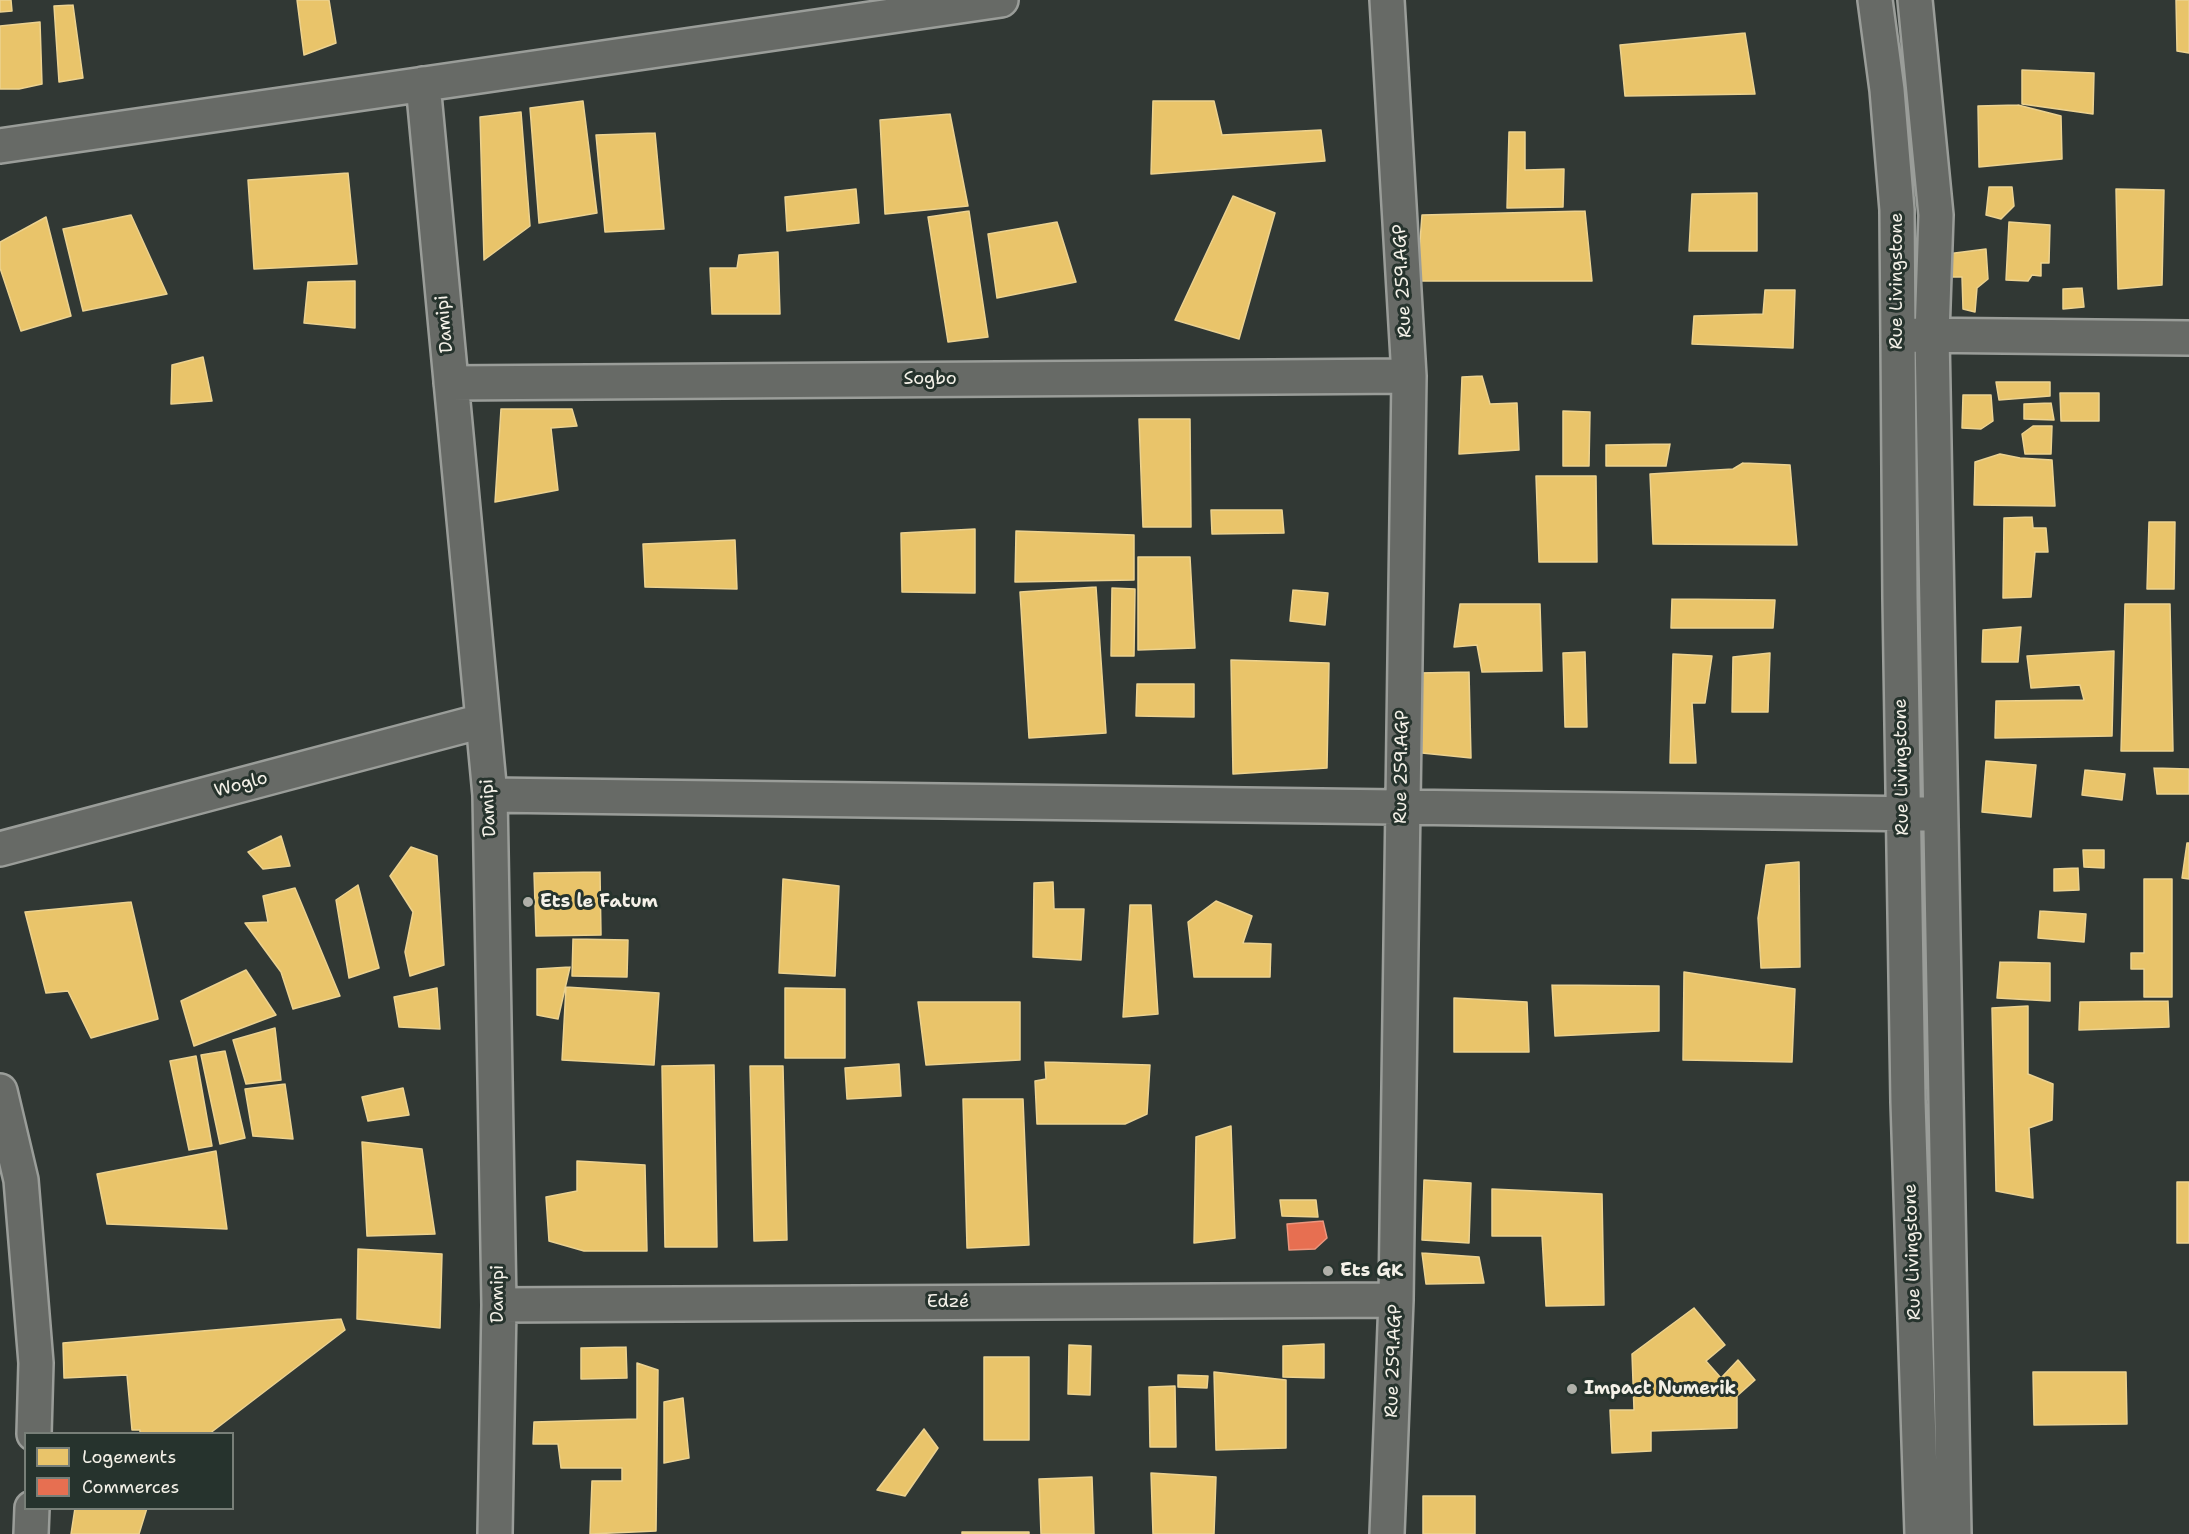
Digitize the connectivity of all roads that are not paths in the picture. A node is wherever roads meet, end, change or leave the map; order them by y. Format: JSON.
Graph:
{"nodes":[{"id":1,"x":1001,"y":0,"type":"edge"},
{"id":2,"x":1387,"y":0,"type":"edge"},
{"id":3,"x":1875,"y":0,"type":"edge"},
{"id":4,"x":1915,"y":0,"type":"edge"},
{"id":5,"x":889,"y":8,"type":"edge"},
{"id":6,"x":423,"y":84,"type":"junction"},
{"id":7,"x":0,"y":146,"type":"edge"},
{"id":8,"x":1897,"y":335,"type":"junction"},
{"id":9,"x":1932,"y":335,"type":"junction"},
{"id":10,"x":2189,"y":338,"type":"edge"},
{"id":11,"x":1408,"y":376,"type":"junction"},
{"id":12,"x":451,"y":383,"type":"junction"},
{"id":13,"x":482,"y":721,"type":"junction"},
{"id":14,"x":490,"y":795,"type":"junction"},
{"id":15,"x":1401,"y":805,"type":"junction"},
{"id":16,"x":1903,"y":813,"type":"junction"},
{"id":17,"x":1941,"y":814,"type":"junction"},
{"id":18,"x":0,"y":849,"type":"edge"},
{"id":19,"x":0,"y":1091,"type":"edge"},
{"id":20,"x":1396,"y":1300,"type":"junction"},
{"id":21,"x":499,"y":1305,"type":"junction"},
{"id":22,"x":34,"y":1432,"type":"edge"},
{"id":23,"x":32,"y":1510,"type":"edge"},
{"id":24,"x":31,"y":1534,"type":"edge"},
{"id":25,"x":495,"y":1534,"type":"edge"},
{"id":26,"x":1387,"y":1534,"type":"edge"},
{"id":27,"x":1922,"y":1534,"type":"edge"},
{"id":28,"x":1954,"y":1534,"type":"edge"}],
"edges":[{"from":1,"to":5,"type":"street"},
{"from":2,"to":11,"type":"street","name":"Rue 259.AGP"},
{"from":3,"to":8,"type":"street","name":"Rue Livingstone"},
{"from":4,"to":9,"type":"street","name":"Rue Livingstone"},
{"from":5,"to":6,"type":"street"},
{"from":6,"to":7,"type":"street"},
{"from":6,"to":12,"type":"street","name":"Damipi"},
{"from":8,"to":9,"type":"street"},
{"from":8,"to":16,"type":"street","name":"Rue Livingstone"},
{"from":9,"to":10,"type":"street"},
{"from":9,"to":17,"type":"street","name":"Rue Livingstone"},
{"from":11,"to":12,"type":"street","name":"Sogbo"},
{"from":11,"to":15,"type":"street","name":"Rue 259.AGP"},
{"from":12,"to":13,"type":"street","name":"Damipi"},
{"from":13,"to":14,"type":"street","name":"Damipi"},
{"from":13,"to":18,"type":"street","name":"Woglo"},
{"from":14,"to":15,"type":"street"},
{"from":14,"to":21,"type":"street","name":"Damipi"},
{"from":15,"to":16,"type":"street"},
{"from":15,"to":20,"type":"street","name":"Rue 259.AGP"},
{"from":16,"to":17,"type":"street"},
{"from":16,"to":27,"type":"street","name":"Rue Livingstone"},
{"from":17,"to":28,"type":"street","name":"Rue Livingstone"},
{"from":19,"to":22,"type":"street"},
{"from":20,"to":21,"type":"street","name":"Edzé"},
{"from":20,"to":26,"type":"street","name":"Rue 259.AGP"},
{"from":21,"to":25,"type":"street","name":"Damipi"},
{"from":23,"to":24,"type":"street"}]}
